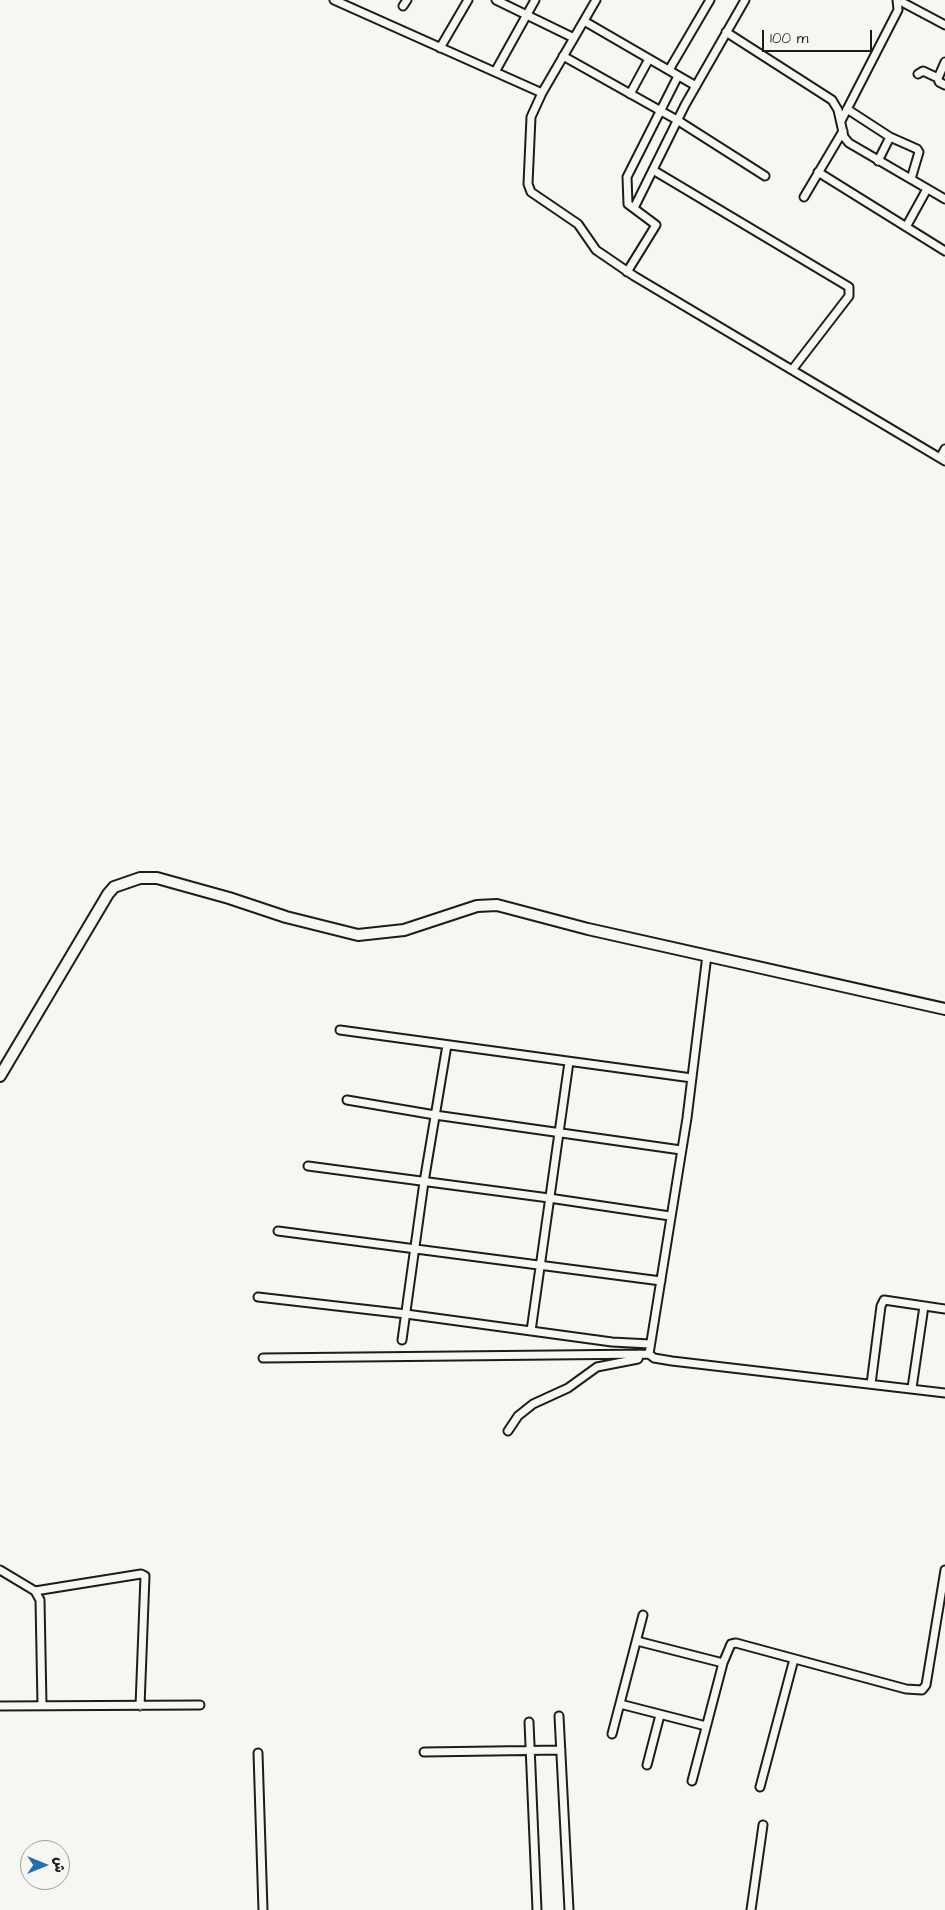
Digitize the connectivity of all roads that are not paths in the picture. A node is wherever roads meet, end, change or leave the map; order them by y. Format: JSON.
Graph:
{"nodes":[{"id":1,"x":334,"y":0,"type":"edge"},
{"id":2,"x":468,"y":0,"type":"edge"},
{"id":3,"x":496,"y":0,"type":"edge"},
{"id":4,"x":535,"y":0,"type":"edge"},
{"id":5,"x":596,"y":0,"type":"edge"},
{"id":6,"x":710,"y":0,"type":"edge"},
{"id":7,"x":745,"y":0,"type":"edge"},
{"id":8,"x":898,"y":0,"type":"edge"},
{"id":9,"x":527,"y":15,"type":"junction"},
{"id":10,"x":584,"y":21,"type":"junction"},
{"id":11,"x":945,"y":25,"type":"edge"},
{"id":12,"x":726,"y":32,"type":"junction"},
{"id":13,"x":574,"y":38,"type":"junction"},
{"id":14,"x":440,"y":48,"type":"junction"},
{"id":15,"x":563,"y":56,"type":"junction"},
{"id":16,"x":649,"y":59,"type":"junction"},
{"id":17,"x":945,"y":62,"type":"edge"},
{"id":18,"x":669,"y":70,"type":"junction"},
{"id":19,"x":495,"y":72,"type":"junction"},
{"id":20,"x":918,"y":74,"type":"dead end"},
{"id":21,"x":678,"y":76,"type":"junction"},
{"id":22,"x":938,"y":78,"type":"junction"},
{"id":23,"x":945,"y":85,"type":"edge"},
{"id":24,"x":696,"y":86,"type":"junction"},
{"id":25,"x":542,"y":93,"type":"junction"},
{"id":26,"x":630,"y":94,"type":"junction"},
{"id":27,"x":847,"y":109,"type":"junction"},
{"id":28,"x":659,"y":110,"type":"junction"},
{"id":29,"x":677,"y":120,"type":"junction"},
{"id":30,"x":841,"y":120,"type":"junction"},
{"id":31,"x":843,"y":131,"type":"junction"},
{"id":32,"x":890,"y":137,"type":"junction"},
{"id":33,"x":878,"y":161,"type":"junction"},
{"id":34,"x":653,"y":170,"type":"junction"},
{"id":35,"x":818,"y":172,"type":"junction"},
{"id":36,"x":765,"y":176,"type":"dead end"},
{"id":37,"x":910,"y":179,"type":"junction"},
{"id":38,"x":927,"y":189,"type":"junction"},
{"id":39,"x":804,"y":197,"type":"dead end"},
{"id":40,"x":945,"y":199,"type":"edge"},
{"id":41,"x":634,"y":208,"type":"junction"},
{"id":42,"x":906,"y":226,"type":"junction"},
{"id":43,"x":945,"y":251,"type":"edge"},
{"id":44,"x":627,"y":272,"type":"junction"},
{"id":45,"x":792,"y":370,"type":"junction"},
{"id":46,"x":945,"y":448,"type":"edge"},
{"id":47,"x":943,"y":459,"type":"edge"},
{"id":48,"x":707,"y":955,"type":"junction"},
{"id":49,"x":945,"y":1009,"type":"edge"},
{"id":50,"x":340,"y":1030,"type":"dead end"},
{"id":51,"x":447,"y":1045,"type":"junction"},
{"id":52,"x":569,"y":1062,"type":"junction"},
{"id":53,"x":0,"y":1076,"type":"edge"},
{"id":54,"x":692,"y":1078,"type":"junction"},
{"id":55,"x":346,"y":1100,"type":"dead end"},
{"id":56,"x":435,"y":1115,"type":"junction"},
{"id":57,"x":558,"y":1132,"type":"junction"},
{"id":58,"x":681,"y":1150,"type":"junction"},
{"id":59,"x":308,"y":1166,"type":"dead end"},
{"id":60,"x":424,"y":1182,"type":"junction"},
{"id":61,"x":549,"y":1198,"type":"junction"},
{"id":62,"x":670,"y":1216,"type":"junction"},
{"id":63,"x":278,"y":1231,"type":"dead end"},
{"id":64,"x":415,"y":1248,"type":"junction"},
{"id":65,"x":539,"y":1267,"type":"junction"},
{"id":66,"x":660,"y":1281,"type":"junction"},
{"id":67,"x":258,"y":1297,"type":"dead end"},
{"id":68,"x":924,"y":1306,"type":"junction"},
{"id":69,"x":945,"y":1309,"type":"edge"},
{"id":70,"x":406,"y":1314,"type":"junction"},
{"id":71,"x":531,"y":1331,"type":"junction"},
{"id":72,"x":402,"y":1340,"type":"dead end"},
{"id":73,"x":650,"y":1344,"type":"junction"},
{"id":74,"x":602,"y":1353,"type":"junction"},
{"id":75,"x":640,"y":1354,"type":"junction"},
{"id":76,"x":649,"y":1354,"type":"junction"},
{"id":77,"x":264,"y":1358,"type":"dead end"},
{"id":78,"x":602,"y":1365,"type":"junction"},
{"id":79,"x":871,"y":1384,"type":"junction"},
{"id":80,"x":912,"y":1388,"type":"junction"},
{"id":81,"x":945,"y":1393,"type":"edge"},
{"id":82,"x":508,"y":1431,"type":"dead end"},
{"id":83,"x":0,"y":1570,"type":"edge"},
{"id":84,"x":945,"y":1570,"type":"edge"},
{"id":85,"x":34,"y":1591,"type":"junction"},
{"id":86,"x":643,"y":1615,"type":"dead end"},
{"id":87,"x":637,"y":1642,"type":"junction"},
{"id":88,"x":794,"y":1659,"type":"junction"},
{"id":89,"x":722,"y":1663,"type":"junction"},
{"id":90,"x":620,"y":1704,"type":"junction"},
{"id":91,"x":42,"y":1705,"type":"junction"},
{"id":92,"x":200,"y":1705,"type":"dead end"},
{"id":93,"x":0,"y":1706,"type":"edge"},
{"id":94,"x":140,"y":1706,"type":"junction"},
{"id":95,"x":660,"y":1715,"type":"junction"},
{"id":96,"x":559,"y":1716,"type":"dead end"},
{"id":97,"x":529,"y":1722,"type":"dead end"},
{"id":98,"x":706,"y":1726,"type":"junction"},
{"id":99,"x":612,"y":1734,"type":"dead end"},
{"id":100,"x":561,"y":1750,"type":"junction"},
{"id":101,"x":424,"y":1752,"type":"dead end"},
{"id":102,"x":530,"y":1752,"type":"junction"},
{"id":103,"x":258,"y":1753,"type":"dead end"},
{"id":104,"x":647,"y":1766,"type":"dead end"},
{"id":105,"x":692,"y":1781,"type":"dead end"},
{"id":106,"x":760,"y":1787,"type":"dead end"},
{"id":107,"x":763,"y":1825,"type":"dead end"},
{"id":108,"x":263,"y":1910,"type":"edge"},
{"id":109,"x":537,"y":1910,"type":"edge"},
{"id":110,"x":569,"y":1910,"type":"edge"},
{"id":111,"x":751,"y":1910,"type":"edge"}],
"edges":[{"from":1,"to":14,"type":"street"},
{"from":2,"to":14,"type":"street"},
{"from":3,"to":9,"type":"street"},
{"from":4,"to":9,"type":"street"},
{"from":5,"to":10,"type":"street"},
{"from":6,"to":18,"type":"street"},
{"from":7,"to":12,"type":"street"},
{"from":8,"to":11,"type":"street"},
{"from":8,"to":27,"type":"street"},
{"from":9,"to":13,"type":"street"},
{"from":9,"to":19,"type":"street"},
{"from":10,"to":13,"type":"street"},
{"from":10,"to":16,"type":"street"},
{"from":12,"to":24,"type":"street"},
{"from":12,"to":30,"type":"street"},
{"from":13,"to":15,"type":"street"},
{"from":14,"to":19,"type":"street"},
{"from":15,"to":25,"type":"street"},
{"from":15,"to":26,"type":"street"},
{"from":16,"to":18,"type":"street"},
{"from":16,"to":26,"type":"street"},
{"from":17,"to":22,"type":"street"},
{"from":18,"to":21,"type":"street"},
{"from":19,"to":25,"type":"street"},
{"from":20,"to":22,"type":"street"},
{"from":21,"to":24,"type":"street"},
{"from":21,"to":28,"type":"street"},
{"from":22,"to":23,"type":"street"},
{"from":24,"to":29,"type":"street"},
{"from":25,"to":44,"type":"street"},
{"from":26,"to":28,"type":"street"},
{"from":27,"to":30,"type":"street"},
{"from":27,"to":32,"type":"street"},
{"from":28,"to":29,"type":"street"},
{"from":28,"to":41,"type":"street"},
{"from":29,"to":34,"type":"street"},
{"from":29,"to":36,"type":"street"},
{"from":30,"to":31,"type":"street"},
{"from":31,"to":33,"type":"street"},
{"from":31,"to":35,"type":"street"},
{"from":32,"to":33,"type":"street"},
{"from":32,"to":37,"type":"street"},
{"from":33,"to":37,"type":"street"},
{"from":34,"to":41,"type":"street"},
{"from":34,"to":45,"type":"street"},
{"from":35,"to":39,"type":"street"},
{"from":35,"to":42,"type":"street"},
{"from":37,"to":38,"type":"street"},
{"from":38,"to":40,"type":"street"},
{"from":38,"to":42,"type":"street"},
{"from":41,"to":44,"type":"street"},
{"from":42,"to":43,"type":"street"},
{"from":44,"to":45,"type":"street"},
{"from":45,"to":47,"type":"street"},
{"from":46,"to":47,"type":"street"},
{"from":48,"to":49,"type":"street"},
{"from":48,"to":53,"type":"street"},
{"from":48,"to":54,"type":"street"},
{"from":50,"to":51,"type":"street"},
{"from":51,"to":52,"type":"street"},
{"from":51,"to":56,"type":"street"},
{"from":52,"to":54,"type":"street"},
{"from":52,"to":57,"type":"street"},
{"from":54,"to":58,"type":"street"},
{"from":55,"to":56,"type":"street"},
{"from":56,"to":57,"type":"street"},
{"from":56,"to":60,"type":"street"},
{"from":57,"to":58,"type":"street"},
{"from":57,"to":61,"type":"street"},
{"from":58,"to":62,"type":"street"},
{"from":59,"to":60,"type":"street"},
{"from":60,"to":61,"type":"street"},
{"from":60,"to":64,"type":"street"},
{"from":61,"to":62,"type":"street"},
{"from":61,"to":65,"type":"street"},
{"from":62,"to":66,"type":"street"},
{"from":63,"to":64,"type":"street"},
{"from":64,"to":65,"type":"street"},
{"from":64,"to":70,"type":"street"},
{"from":65,"to":66,"type":"street"},
{"from":65,"to":71,"type":"street"},
{"from":66,"to":73,"type":"street"},
{"from":67,"to":70,"type":"street"},
{"from":68,"to":69,"type":"street"},
{"from":68,"to":79,"type":"street"},
{"from":68,"to":80,"type":"street"},
{"from":70,"to":71,"type":"street"},
{"from":70,"to":72,"type":"street"},
{"from":71,"to":73,"type":"street"},
{"from":73,"to":76,"type":"street"},
{"from":74,"to":75,"type":"street"},
{"from":74,"to":77,"type":"street"},
{"from":74,"to":78,"type":"street"},
{"from":75,"to":76,"type":"street"},
{"from":75,"to":78,"type":"street"},
{"from":76,"to":79,"type":"street"},
{"from":78,"to":82,"type":"street"},
{"from":79,"to":80,"type":"street"},
{"from":80,"to":81,"type":"street"},
{"from":83,"to":85,"type":"street"},
{"from":84,"to":88,"type":"street"},
{"from":85,"to":91,"type":"street"},
{"from":85,"to":94,"type":"street"},
{"from":86,"to":87,"type":"street"},
{"from":87,"to":89,"type":"street"},
{"from":87,"to":90,"type":"street"},
{"from":88,"to":89,"type":"street"},
{"from":88,"to":106,"type":"street"},
{"from":89,"to":98,"type":"street"},
{"from":90,"to":95,"type":"street"},
{"from":90,"to":99,"type":"street"},
{"from":91,"to":93,"type":"street"},
{"from":91,"to":94,"type":"street"},
{"from":92,"to":94,"type":"street"},
{"from":95,"to":98,"type":"street"},
{"from":95,"to":104,"type":"street"},
{"from":96,"to":100,"type":"street"},
{"from":97,"to":102,"type":"street"},
{"from":98,"to":105,"type":"street"},
{"from":100,"to":102,"type":"street"},
{"from":100,"to":110,"type":"street"},
{"from":101,"to":102,"type":"street"},
{"from":102,"to":109,"type":"street"},
{"from":103,"to":108,"type":"street"},
{"from":107,"to":111,"type":"street"}]}
